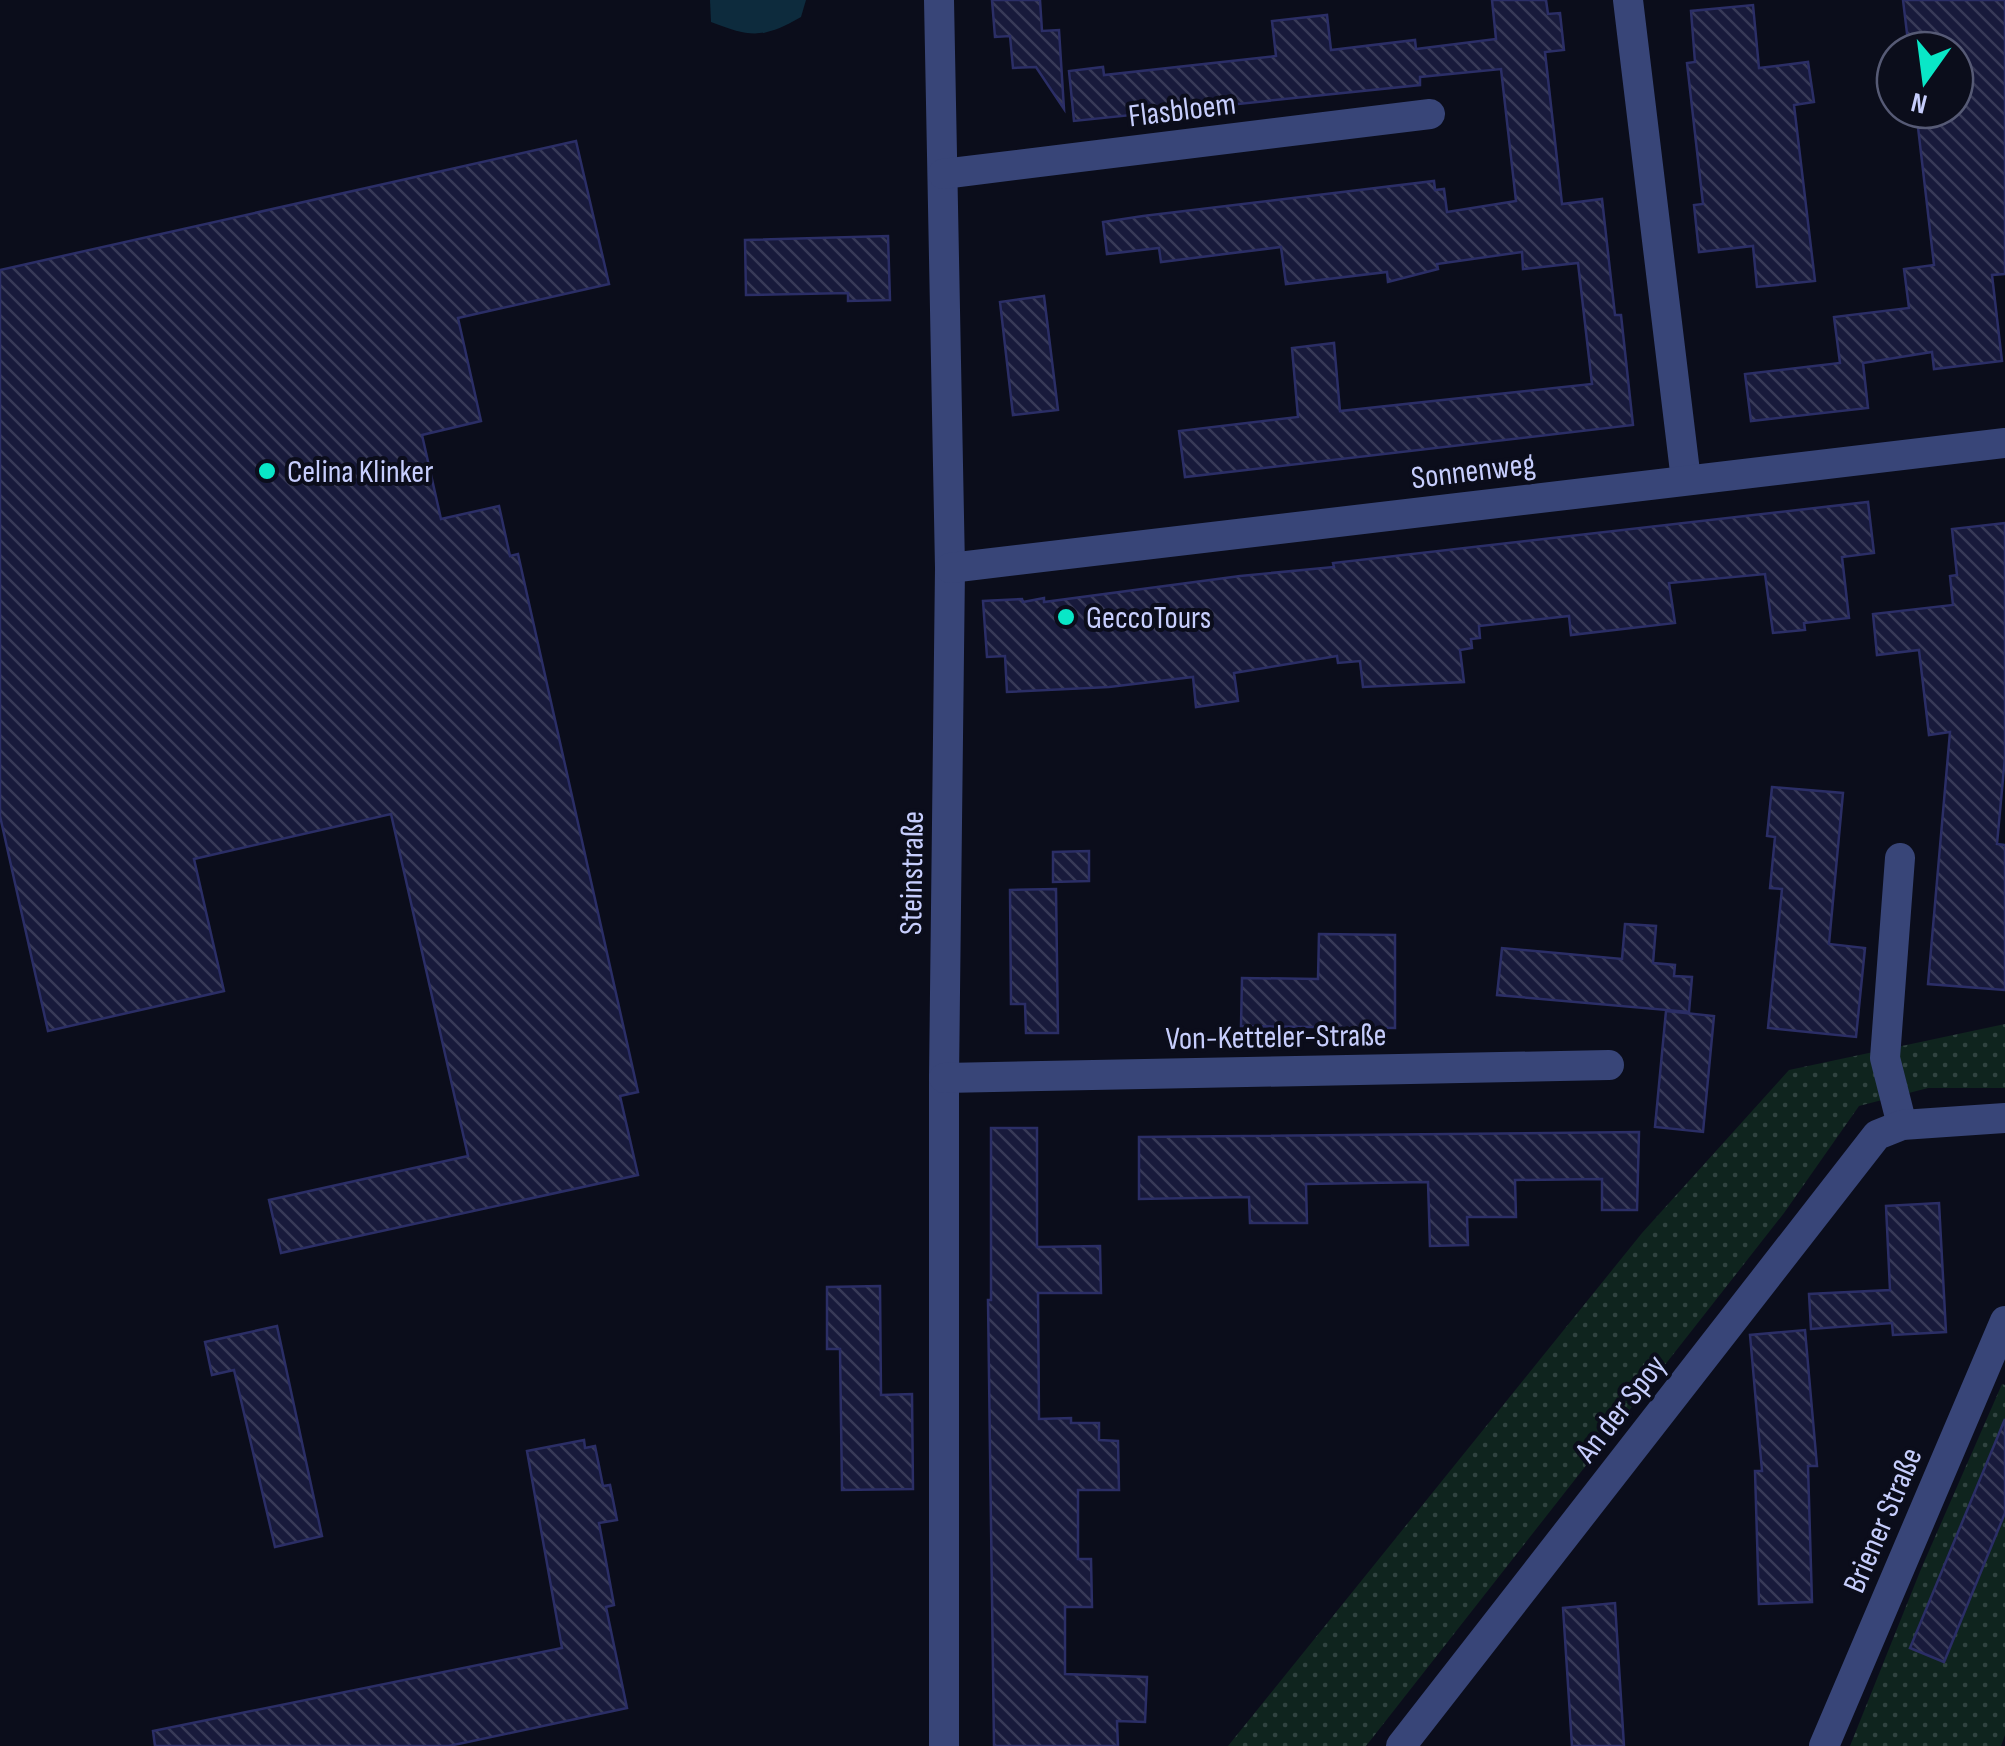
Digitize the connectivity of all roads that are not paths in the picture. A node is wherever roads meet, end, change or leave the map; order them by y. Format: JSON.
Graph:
{"nodes":[{"id":1,"x":938,"y":0,"type":"edge"},
{"id":2,"x":1628,"y":0,"type":"edge"},
{"id":3,"x":1430,"y":114,"type":"dead end"},
{"id":4,"x":943,"y":174,"type":"junction"},
{"id":5,"x":2005,"y":443,"type":"edge"},
{"id":6,"x":1686,"y":480,"type":"junction"},
{"id":7,"x":950,"y":568,"type":"junction"},
{"id":8,"x":1900,"y":858,"type":"dead end"},
{"id":9,"x":1609,"y":1065,"type":"dead end"},
{"id":10,"x":944,"y":1078,"type":"junction"},
{"id":11,"x":2005,"y":1118,"type":"edge"},
{"id":12,"x":1902,"y":1125,"type":"junction"},
{"id":13,"x":2005,"y":1321,"type":"edge"},
{"id":14,"x":944,"y":1746,"type":"edge"},
{"id":15,"x":1401,"y":1746,"type":"edge"},
{"id":16,"x":1824,"y":1746,"type":"edge"}],
"edges":[{"from":1,"to":4,"type":"street","name":"Steinstraße"},
{"from":2,"to":6,"type":"street"},
{"from":3,"to":4,"type":"street","name":"Flasbloem"},
{"from":4,"to":7,"type":"street","name":"Steinstraße"},
{"from":5,"to":6,"type":"street","name":"Sonnenweg"},
{"from":6,"to":7,"type":"street","name":"Sonnenweg"},
{"from":7,"to":10,"type":"street","name":"Steinstraße"},
{"from":8,"to":12,"type":"street"},
{"from":9,"to":10,"type":"street","name":"Von-Ketteler-Straße"},
{"from":10,"to":14,"type":"street","name":"Steinstraße"},
{"from":11,"to":12,"type":"street"},
{"from":12,"to":15,"type":"street","name":"An der Spoy"},
{"from":13,"to":16,"type":"street","name":"Briener Straße"}]}
